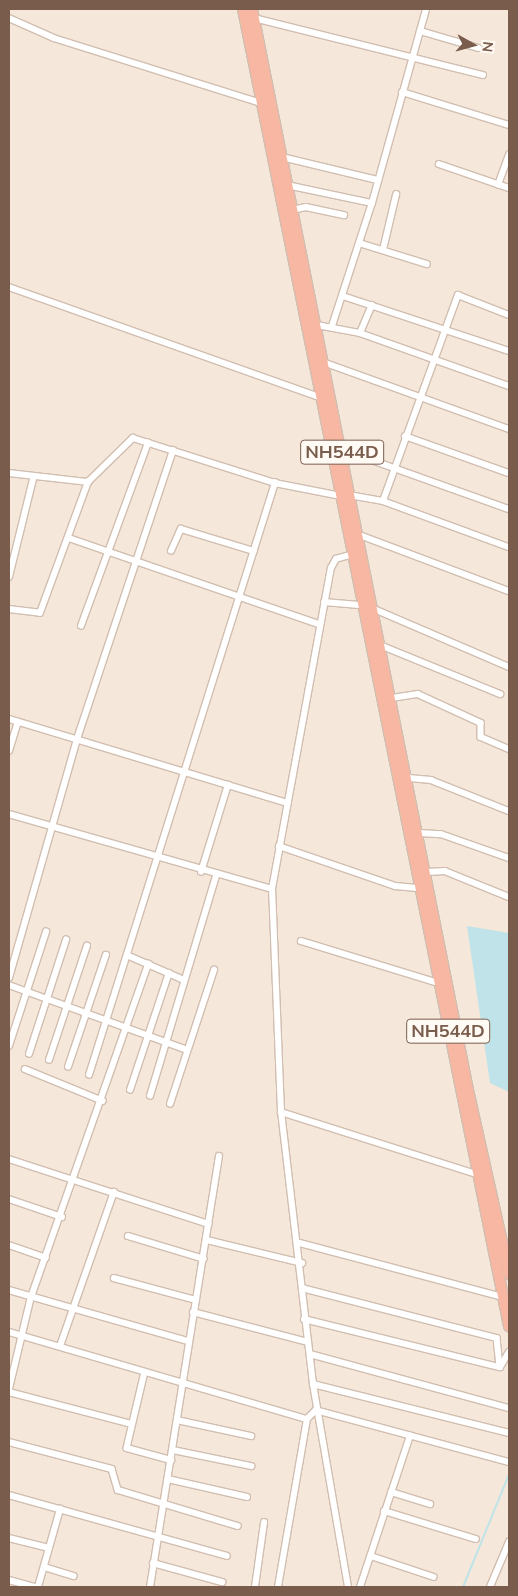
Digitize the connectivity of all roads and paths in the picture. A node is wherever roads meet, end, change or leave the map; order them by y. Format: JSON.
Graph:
{"nodes":[{"id":1,"x":243,"y":9,"type":"edge"},
{"id":2,"x":426,"y":9,"type":"edge"},
{"id":3,"x":253,"y":13,"type":"edge"},
{"id":4,"x":9,"y":18,"type":"edge"},
{"id":5,"x":420,"y":30,"type":"junction"},
{"id":6,"x":479,"y":48,"type":"dead end"},
{"id":7,"x":413,"y":56,"type":"junction"},
{"id":8,"x":483,"y":75,"type":"dead end"},
{"id":9,"x":402,"y":92,"type":"junction"},
{"id":10,"x":262,"y":103,"type":"junction"},
{"id":11,"x":509,"y":125,"type":"edge"},
{"id":12,"x":509,"y":155,"type":"edge"},
{"id":13,"x":282,"y":157,"type":"junction"},
{"id":14,"x":439,"y":164,"type":"dead end"},
{"id":15,"x":378,"y":180,"type":"junction"},
{"id":16,"x":287,"y":185,"type":"junction"},
{"id":17,"x":498,"y":185,"type":"junction"},
{"id":18,"x":509,"y":188,"type":"edge"},
{"id":19,"x":396,"y":196,"type":"dead end"},
{"id":20,"x":372,"y":203,"type":"junction"},
{"id":21,"x":292,"y":210,"type":"junction"},
{"id":22,"x":344,"y":215,"type":"dead end"},
{"id":23,"x":359,"y":243,"type":"junction"},
{"id":24,"x":383,"y":250,"type":"junction"},
{"id":25,"x":427,"y":264,"type":"dead end"},
{"id":26,"x":9,"y":287,"type":"edge"},
{"id":27,"x":343,"y":296,"type":"junction"},
{"id":28,"x":372,"y":305,"type":"junction"},
{"id":29,"x":509,"y":315,"type":"edge"},
{"id":30,"x":316,"y":326,"type":"junction"},
{"id":31,"x":332,"y":326,"type":"junction"},
{"id":32,"x":445,"y":328,"type":"junction"},
{"id":33,"x":360,"y":333,"type":"junction"},
{"id":34,"x":509,"y":351,"type":"edge"},
{"id":35,"x":433,"y":359,"type":"junction"},
{"id":36,"x":322,"y":362,"type":"junction"},
{"id":37,"x":509,"y":386,"type":"edge"},
{"id":38,"x":320,"y":397,"type":"junction"},
{"id":39,"x":418,"y":399,"type":"junction"},
{"id":40,"x":509,"y":428,"type":"edge"},
{"id":41,"x":406,"y":436,"type":"junction"},
{"id":42,"x":148,"y":443,"type":"junction"},
{"id":43,"x":341,"y":449,"type":"junction"},
{"id":44,"x":173,"y":451,"type":"junction"},
{"id":45,"x":394,"y":468,"type":"junction"},
{"id":46,"x":9,"y":473,"type":"edge"},
{"id":47,"x":509,"y":473,"type":"edge"},
{"id":48,"x":33,"y":479,"type":"junction"},
{"id":49,"x":88,"y":482,"type":"junction"},
{"id":50,"x":275,"y":483,"type":"junction"},
{"id":51,"x":345,"y":496,"type":"junction"},
{"id":52,"x":382,"y":501,"type":"junction"},
{"id":53,"x":509,"y":509,"type":"edge"},
{"id":54,"x":358,"y":534,"type":"junction"},
{"id":55,"x":69,"y":538,"type":"junction"},
{"id":56,"x":509,"y":547,"type":"edge"},
{"id":57,"x":171,"y":551,"type":"dead end"},
{"id":58,"x":254,"y":552,"type":"junction"},
{"id":59,"x":107,"y":553,"type":"junction"},
{"id":60,"x":353,"y":554,"type":"junction"},
{"id":61,"x":136,"y":564,"type":"junction"},
{"id":62,"x":9,"y":577,"type":"edge"},
{"id":63,"x":509,"y":591,"type":"edge"},
{"id":64,"x":239,"y":597,"type":"junction"},
{"id":65,"x":324,"y":602,"type":"junction"},
{"id":66,"x":368,"y":606,"type":"junction"},
{"id":67,"x":9,"y":609,"type":"edge"},
{"id":68,"x":318,"y":624,"type":"junction"},
{"id":69,"x":81,"y":626,"type":"dead end"},
{"id":70,"x":380,"y":645,"type":"junction"},
{"id":71,"x":509,"y":667,"type":"edge"},
{"id":72,"x":500,"y":694,"type":"dead end"},
{"id":73,"x":392,"y":698,"type":"junction"},
{"id":74,"x":9,"y":719,"type":"edge"},
{"id":75,"x":18,"y":722,"type":"junction"},
{"id":76,"x":77,"y":739,"type":"junction"},
{"id":77,"x":509,"y":749,"type":"edge"},
{"id":78,"x":9,"y":751,"type":"edge"},
{"id":79,"x":185,"y":770,"type":"junction"},
{"id":80,"x":409,"y":778,"type":"junction"},
{"id":81,"x":228,"y":785,"type":"junction"},
{"id":82,"x":288,"y":803,"type":"junction"},
{"id":83,"x":509,"y":811,"type":"edge"},
{"id":84,"x":9,"y":814,"type":"edge"},
{"id":85,"x":52,"y":826,"type":"junction"},
{"id":86,"x":420,"y":832,"type":"junction"},
{"id":87,"x":279,"y":846,"type":"junction"},
{"id":88,"x":157,"y":857,"type":"junction"},
{"id":89,"x":509,"y":858,"type":"edge"},
{"id":90,"x":201,"y":872,"type":"junction"},
{"id":91,"x":427,"y":872,"type":"junction"},
{"id":92,"x":216,"y":876,"type":"junction"},
{"id":93,"x":420,"y":888,"type":"junction"},
{"id":94,"x":272,"y":889,"type":"junction"},
{"id":95,"x":509,"y":896,"type":"edge"},
{"id":96,"x":46,"y":932,"type":"dead end"},
{"id":97,"x":66,"y":940,"type":"dead end"},
{"id":98,"x":301,"y":941,"type":"dead end"},
{"id":99,"x":87,"y":946,"type":"dead end"},
{"id":100,"x":106,"y":955,"type":"dead end"},
{"id":101,"x":127,"y":955,"type":"junction"},
{"id":102,"x":148,"y":964,"type":"junction"},
{"id":103,"x":214,"y":970,"type":"dead end"},
{"id":104,"x":169,"y":973,"type":"junction"},
{"id":105,"x":9,"y":978,"type":"edge"},
{"id":106,"x":184,"y":980,"type":"junction"},
{"id":107,"x":438,"y":983,"type":"junction"},
{"id":108,"x":9,"y":985,"type":"edge"},
{"id":109,"x":28,"y":991,"type":"junction"},
{"id":110,"x":47,"y":998,"type":"junction"},
{"id":111,"x":67,"y":1005,"type":"junction"},
{"id":112,"x":87,"y":1013,"type":"junction"},
{"id":113,"x":108,"y":1020,"type":"junction"},
{"id":114,"x":128,"y":1026,"type":"junction"},
{"id":115,"x":148,"y":1035,"type":"junction"},
{"id":116,"x":170,"y":1042,"type":"junction"},
{"id":117,"x":9,"y":1046,"type":"edge"},
{"id":118,"x":188,"y":1050,"type":"junction"},
{"id":119,"x":29,"y":1054,"type":"dead end"},
{"id":120,"x":49,"y":1060,"type":"dead end"},
{"id":121,"x":68,"y":1067,"type":"dead end"},
{"id":122,"x":25,"y":1069,"type":"dead end"},
{"id":123,"x":89,"y":1075,"type":"dead end"},
{"id":124,"x":130,"y":1090,"type":"dead end"},
{"id":125,"x":150,"y":1096,"type":"dead end"},
{"id":126,"x":103,"y":1101,"type":"junction"},
{"id":127,"x":170,"y":1104,"type":"dead end"},
{"id":128,"x":282,"y":1112,"type":"junction"},
{"id":129,"x":219,"y":1156,"type":"dead end"},
{"id":130,"x":9,"y":1159,"type":"edge"},
{"id":131,"x":477,"y":1174,"type":"junction"},
{"id":132,"x":76,"y":1178,"type":"junction"},
{"id":133,"x":114,"y":1192,"type":"junction"},
{"id":134,"x":9,"y":1199,"type":"edge"},
{"id":135,"x":62,"y":1217,"type":"junction"},
{"id":136,"x":210,"y":1224,"type":"junction"},
{"id":137,"x":128,"y":1236,"type":"dead end"},
{"id":138,"x":207,"y":1240,"type":"junction"},
{"id":139,"x":300,"y":1243,"type":"junction"},
{"id":140,"x":9,"y":1245,"type":"edge"},
{"id":141,"x":46,"y":1258,"type":"junction"},
{"id":142,"x":204,"y":1259,"type":"junction"},
{"id":143,"x":302,"y":1263,"type":"junction"},
{"id":144,"x":509,"y":1274,"type":"edge"},
{"id":145,"x":114,"y":1278,"type":"dead end"},
{"id":146,"x":302,"y":1288,"type":"junction"},
{"id":147,"x":9,"y":1290,"type":"edge"},
{"id":148,"x":31,"y":1297,"type":"junction"},
{"id":149,"x":503,"y":1297,"type":"junction"},
{"id":150,"x":196,"y":1300,"type":"junction"},
{"id":151,"x":72,"y":1308,"type":"junction"},
{"id":152,"x":193,"y":1312,"type":"junction"},
{"id":153,"x":304,"y":1319,"type":"junction"},
{"id":154,"x":509,"y":1326,"type":"edge"},
{"id":155,"x":9,"y":1332,"type":"edge"},
{"id":156,"x":20,"y":1335,"type":"junction"},
{"id":157,"x":188,"y":1341,"type":"junction"},
{"id":158,"x":308,"y":1342,"type":"junction"},
{"id":159,"x":60,"y":1346,"type":"junction"},
{"id":160,"x":509,"y":1352,"type":"edge"},
{"id":161,"x":310,"y":1354,"type":"junction"},
{"id":162,"x":500,"y":1367,"type":"junction"},
{"id":163,"x":145,"y":1372,"type":"junction"},
{"id":164,"x":184,"y":1383,"type":"junction"},
{"id":165,"x":313,"y":1384,"type":"junction"},
{"id":166,"x":9,"y":1390,"type":"edge"},
{"id":167,"x":509,"y":1408,"type":"edge"},
{"id":168,"x":316,"y":1410,"type":"junction"},
{"id":169,"x":307,"y":1418,"type":"junction"},
{"id":170,"x":177,"y":1420,"type":"junction"},
{"id":171,"x":132,"y":1424,"type":"junction"},
{"id":172,"x":509,"y":1433,"type":"edge"},
{"id":173,"x":251,"y":1436,"type":"dead end"},
{"id":174,"x":410,"y":1436,"type":"junction"},
{"id":175,"x":9,"y":1442,"type":"edge"},
{"id":176,"x":173,"y":1450,"type":"junction"},
{"id":177,"x":171,"y":1460,"type":"junction"},
{"id":178,"x":509,"y":1462,"type":"edge"},
{"id":179,"x":251,"y":1466,"type":"dead end"},
{"id":180,"x":168,"y":1479,"type":"junction"},
{"id":181,"x":390,"y":1492,"type":"junction"},
{"id":182,"x":9,"y":1495,"type":"edge"},
{"id":183,"x":247,"y":1497,"type":"dead end"},
{"id":184,"x":430,"y":1504,"type":"dead end"},
{"id":185,"x":164,"y":1505,"type":"junction"},
{"id":186,"x":60,"y":1509,"type":"junction"},
{"id":187,"x":384,"y":1511,"type":"junction"},
{"id":188,"x":264,"y":1523,"type":"dead end"},
{"id":189,"x":238,"y":1526,"type":"dead end"},
{"id":190,"x":158,"y":1536,"type":"junction"},
{"id":191,"x":9,"y":1538,"type":"edge"},
{"id":192,"x":476,"y":1539,"type":"dead end"},
{"id":193,"x":509,"y":1542,"type":"edge"},
{"id":194,"x":49,"y":1548,"type":"junction"},
{"id":195,"x":227,"y":1556,"type":"dead end"},
{"id":196,"x":371,"y":1556,"type":"junction"},
{"id":197,"x":153,"y":1563,"type":"junction"},
{"id":198,"x":44,"y":1567,"type":"junction"},
{"id":199,"x":74,"y":1576,"type":"dead end"},
{"id":200,"x":434,"y":1577,"type":"dead end"},
{"id":201,"x":9,"y":1580,"type":"edge"},
{"id":202,"x":222,"y":1582,"type":"dead end"},
{"id":203,"x":37,"y":1587,"type":"edge"},
{"id":204,"x":150,"y":1587,"type":"edge"},
{"id":205,"x":255,"y":1587,"type":"edge"},
{"id":206,"x":278,"y":1587,"type":"edge"},
{"id":207,"x":348,"y":1587,"type":"edge"},
{"id":208,"x":360,"y":1587,"type":"edge"},
{"id":209,"x":490,"y":1587,"type":"edge"}],
"edges":[{"from":1,"to":10,"type":"highway","number":"NH544D"},
{"from":2,"to":5,"type":"street"},
{"from":3,"to":7,"type":"street"},
{"from":3,"to":13,"type":"highway","number":"NH544D"},
{"from":4,"to":10,"type":"street"},
{"from":5,"to":6,"type":"street"},
{"from":5,"to":7,"type":"street"},
{"from":7,"to":8,"type":"street"},
{"from":7,"to":9,"type":"street"},
{"from":9,"to":11,"type":"street"},
{"from":9,"to":15,"type":"street"},
{"from":10,"to":38,"type":"highway","number":"NH544D"},
{"from":12,"to":17,"type":"street"},
{"from":13,"to":15,"type":"street"},
{"from":13,"to":16,"type":"highway","number":"NH544D"},
{"from":14,"to":17,"type":"street"},
{"from":15,"to":20,"type":"street"},
{"from":16,"to":20,"type":"street"},
{"from":16,"to":21,"type":"highway","number":"NH544D"},
{"from":17,"to":18,"type":"street"},
{"from":19,"to":24,"type":"street"},
{"from":20,"to":23,"type":"street"},
{"from":21,"to":22,"type":"street"},
{"from":21,"to":30,"type":"highway","number":"NH544D"},
{"from":23,"to":24,"type":"street"},
{"from":23,"to":27,"type":"street"},
{"from":24,"to":25,"type":"street"},
{"from":26,"to":38,"type":"street"},
{"from":27,"to":28,"type":"street"},
{"from":27,"to":31,"type":"street"},
{"from":28,"to":32,"type":"street"},
{"from":28,"to":33,"type":"street"},
{"from":29,"to":32,"type":"street"},
{"from":30,"to":31,"type":"street"},
{"from":30,"to":36,"type":"highway","number":"NH544D"},
{"from":31,"to":33,"type":"street"},
{"from":32,"to":34,"type":"street"},
{"from":32,"to":35,"type":"street"},
{"from":33,"to":35,"type":"street"},
{"from":35,"to":37,"type":"street"},
{"from":35,"to":39,"type":"street"},
{"from":36,"to":39,"type":"street"},
{"from":36,"to":43,"type":"highway","number":"NH544D"},
{"from":38,"to":51,"type":"highway","number":"NH544D"},
{"from":39,"to":40,"type":"street"},
{"from":39,"to":41,"type":"street"},
{"from":41,"to":45,"type":"street"},
{"from":41,"to":47,"type":"street"},
{"from":42,"to":44,"type":"street"},
{"from":42,"to":49,"type":"street"},
{"from":42,"to":59,"type":"street"},
{"from":43,"to":45,"type":"street"},
{"from":43,"to":51,"type":"highway","number":"NH544D"},
{"from":44,"to":50,"type":"street"},
{"from":44,"to":61,"type":"street"},
{"from":45,"to":52,"type":"street"},
{"from":45,"to":53,"type":"street"},
{"from":46,"to":48,"type":"street"},
{"from":48,"to":49,"type":"street"},
{"from":48,"to":62,"type":"street"},
{"from":49,"to":55,"type":"street"},
{"from":50,"to":51,"type":"street"},
{"from":50,"to":58,"type":"street"},
{"from":51,"to":52,"type":"street"},
{"from":51,"to":54,"type":"highway","number":"NH544D"},
{"from":51,"to":60,"type":"highway","number":"NH544D"},
{"from":52,"to":56,"type":"street"},
{"from":54,"to":63,"type":"street"},
{"from":54,"to":66,"type":"highway","number":"NH544D"},
{"from":55,"to":59,"type":"street"},
{"from":55,"to":67,"type":"street"},
{"from":57,"to":58,"type":"street"},
{"from":58,"to":64,"type":"street"},
{"from":59,"to":61,"type":"street"},
{"from":59,"to":69,"type":"street"},
{"from":60,"to":65,"type":"street"},
{"from":60,"to":66,"type":"highway","number":"NH544D"},
{"from":61,"to":64,"type":"street"},
{"from":61,"to":76,"type":"street"},
{"from":64,"to":68,"type":"street"},
{"from":64,"to":79,"type":"street"},
{"from":65,"to":66,"type":"street"},
{"from":65,"to":68,"type":"street"},
{"from":66,"to":70,"type":"highway","number":"NH544D"},
{"from":66,"to":71,"type":"street"},
{"from":66,"to":93,"type":"highway","number":"NH544D"},
{"from":68,"to":82,"type":"street"},
{"from":70,"to":72,"type":"street"},
{"from":70,"to":73,"type":"highway","number":"NH544D"},
{"from":73,"to":77,"type":"street"},
{"from":73,"to":80,"type":"highway","number":"NH544D"},
{"from":74,"to":75,"type":"street"},
{"from":75,"to":76,"type":"street"},
{"from":75,"to":78,"type":"street"},
{"from":76,"to":79,"type":"street"},
{"from":76,"to":85,"type":"street"},
{"from":79,"to":81,"type":"street"},
{"from":79,"to":88,"type":"street"},
{"from":80,"to":83,"type":"street"},
{"from":80,"to":86,"type":"highway","number":"NH544D"},
{"from":81,"to":82,"type":"street"},
{"from":81,"to":90,"type":"street"},
{"from":82,"to":87,"type":"street"},
{"from":84,"to":85,"type":"street"},
{"from":85,"to":88,"type":"street"},
{"from":85,"to":105,"type":"street"},
{"from":86,"to":89,"type":"street"},
{"from":86,"to":91,"type":"highway","number":"NH544D"},
{"from":87,"to":93,"type":"street"},
{"from":87,"to":94,"type":"street"},
{"from":88,"to":90,"type":"street"},
{"from":88,"to":101,"type":"street"},
{"from":90,"to":92,"type":"street"},
{"from":91,"to":95,"type":"street"},
{"from":91,"to":144,"type":"highway","number":"NH544D"},
{"from":92,"to":94,"type":"street"},
{"from":92,"to":106,"type":"street"},
{"from":93,"to":107,"type":"highway","number":"NH544D"},
{"from":94,"to":128,"type":"street"},
{"from":96,"to":109,"type":"street"},
{"from":97,"to":110,"type":"street"},
{"from":98,"to":107,"type":"street"},
{"from":99,"to":111,"type":"street"},
{"from":100,"to":112,"type":"street"},
{"from":101,"to":102,"type":"street"},
{"from":101,"to":113,"type":"street"},
{"from":102,"to":104,"type":"street"},
{"from":102,"to":114,"type":"street"},
{"from":103,"to":118,"type":"street"},
{"from":104,"to":106,"type":"street"},
{"from":104,"to":115,"type":"street"},
{"from":106,"to":116,"type":"street"},
{"from":107,"to":131,"type":"highway","number":"NH544D"},
{"from":108,"to":109,"type":"street"},
{"from":109,"to":110,"type":"street"},
{"from":109,"to":117,"type":"street"},
{"from":110,"to":111,"type":"street"},
{"from":110,"to":119,"type":"street"},
{"from":111,"to":112,"type":"street"},
{"from":111,"to":120,"type":"street"},
{"from":112,"to":113,"type":"street"},
{"from":112,"to":121,"type":"street"},
{"from":113,"to":114,"type":"street"},
{"from":113,"to":123,"type":"street"},
{"from":114,"to":115,"type":"street"},
{"from":114,"to":126,"type":"street"},
{"from":115,"to":116,"type":"street"},
{"from":115,"to":124,"type":"street"},
{"from":116,"to":118,"type":"street"},
{"from":116,"to":125,"type":"street"},
{"from":118,"to":127,"type":"street"},
{"from":122,"to":126,"type":"street"},
{"from":126,"to":132,"type":"street"},
{"from":128,"to":131,"type":"street"},
{"from":128,"to":139,"type":"street"},
{"from":129,"to":136,"type":"street"},
{"from":130,"to":132,"type":"street"},
{"from":131,"to":149,"type":"highway","number":"NH544D"},
{"from":132,"to":133,"type":"street"},
{"from":132,"to":135,"type":"street"},
{"from":133,"to":136,"type":"street"},
{"from":133,"to":151,"type":"street"},
{"from":134,"to":135,"type":"street"},
{"from":135,"to":141,"type":"street"},
{"from":136,"to":138,"type":"street"},
{"from":137,"to":142,"type":"street"},
{"from":138,"to":142,"type":"street"},
{"from":138,"to":143,"type":"street"},
{"from":139,"to":143,"type":"street"},
{"from":139,"to":149,"type":"street"},
{"from":140,"to":141,"type":"street"},
{"from":141,"to":148,"type":"street"},
{"from":142,"to":150,"type":"street"},
{"from":143,"to":146,"type":"street"},
{"from":145,"to":150,"type":"street"},
{"from":146,"to":153,"type":"street"},
{"from":146,"to":162,"type":"street"},
{"from":147,"to":148,"type":"street"},
{"from":148,"to":151,"type":"street"},
{"from":148,"to":156,"type":"street"},
{"from":149,"to":154,"type":"highway","number":"NH544D"},
{"from":150,"to":152,"type":"street"},
{"from":151,"to":157,"type":"street"},
{"from":151,"to":159,"type":"street"},
{"from":152,"to":157,"type":"street"},
{"from":152,"to":158,"type":"street"},
{"from":153,"to":158,"type":"street"},
{"from":153,"to":162,"type":"street"},
{"from":155,"to":156,"type":"street"},
{"from":156,"to":159,"type":"street"},
{"from":156,"to":166,"type":"street"},
{"from":157,"to":164,"type":"street"},
{"from":158,"to":161,"type":"street"},
{"from":159,"to":163,"type":"street"},
{"from":160,"to":162,"type":"street"},
{"from":161,"to":165,"type":"street"},
{"from":161,"to":167,"type":"street"},
{"from":163,"to":164,"type":"street"},
{"from":163,"to":171,"type":"street"},
{"from":164,"to":169,"type":"street"},
{"from":164,"to":170,"type":"street"},
{"from":165,"to":168,"type":"street"},
{"from":165,"to":172,"type":"street"},
{"from":166,"to":171,"type":"street"},
{"from":168,"to":169,"type":"street"},
{"from":168,"to":174,"type":"street"},
{"from":168,"to":207,"type":"street"},
{"from":169,"to":206,"type":"street"},
{"from":170,"to":173,"type":"street"},
{"from":170,"to":176,"type":"street"},
{"from":171,"to":177,"type":"street"},
{"from":174,"to":178,"type":"street"},
{"from":174,"to":181,"type":"street"},
{"from":175,"to":185,"type":"street"},
{"from":176,"to":177,"type":"street"},
{"from":176,"to":179,"type":"street"},
{"from":177,"to":180,"type":"street"},
{"from":180,"to":183,"type":"street"},
{"from":180,"to":185,"type":"street"},
{"from":181,"to":184,"type":"street"},
{"from":181,"to":187,"type":"street"},
{"from":182,"to":186,"type":"street"},
{"from":185,"to":189,"type":"street"},
{"from":185,"to":190,"type":"street"},
{"from":186,"to":190,"type":"street"},
{"from":186,"to":194,"type":"street"},
{"from":187,"to":192,"type":"street"},
{"from":187,"to":196,"type":"street"},
{"from":188,"to":205,"type":"street"},
{"from":190,"to":195,"type":"street"},
{"from":190,"to":197,"type":"street"},
{"from":191,"to":194,"type":"street"},
{"from":193,"to":209,"type":"street"},
{"from":194,"to":198,"type":"street"},
{"from":196,"to":200,"type":"street"},
{"from":196,"to":208,"type":"street"},
{"from":197,"to":202,"type":"street"},
{"from":197,"to":204,"type":"street"},
{"from":198,"to":199,"type":"street"},
{"from":198,"to":203,"type":"street"},
{"from":201,"to":203,"type":"street"}]}
